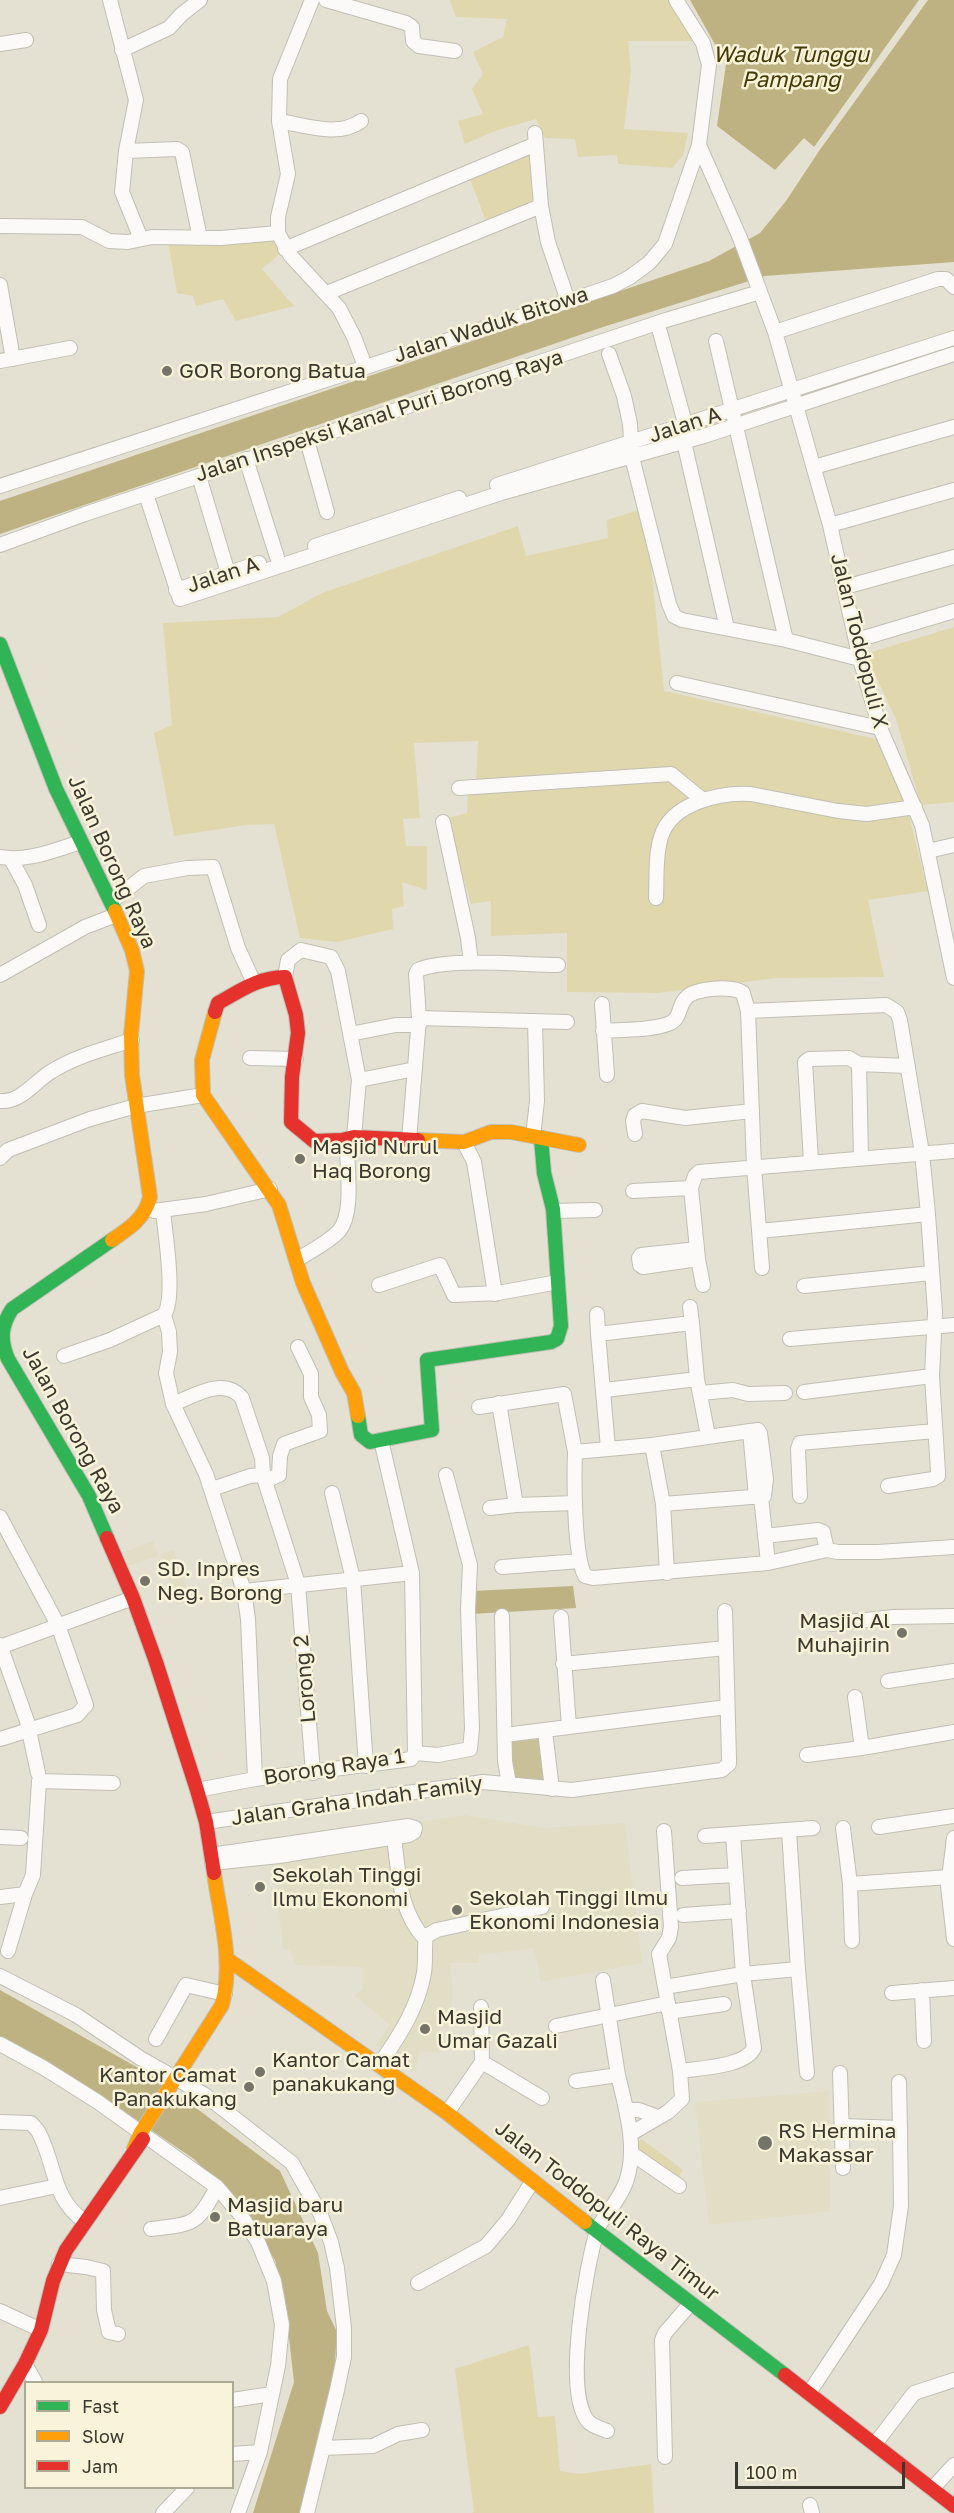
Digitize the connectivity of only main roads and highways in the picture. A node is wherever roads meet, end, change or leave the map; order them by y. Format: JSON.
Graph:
{"nodes":[{"id":1,"x":1,"y":649,"type":"edge"},
{"id":2,"x":537,"y":1137,"type":"junction"},
{"id":3,"x":579,"y":1145,"type":"dead end"},
{"id":4,"x":2,"y":1319,"type":"edge"},
{"id":5,"x":227,"y":1959,"type":"junction"},
{"id":6,"x":0,"y":2407,"type":"edge"},
{"id":7,"x":954,"y":2506,"type":"edge"}],
"edges":[{"from":1,"to":4,"type":"main road","name":"Jalan Borong Raya"},
{"from":2,"to":2,"type":"main road"},
{"from":2,"to":3,"type":"main road"},
{"from":4,"to":5,"type":"main road","name":"Jalan Borong Raya"},
{"from":5,"to":6,"type":"main road","name":"Jalan Borong Raya"},
{"from":5,"to":7,"type":"main road","name":"Jalan Toddopuli Raya Timur"}]}
